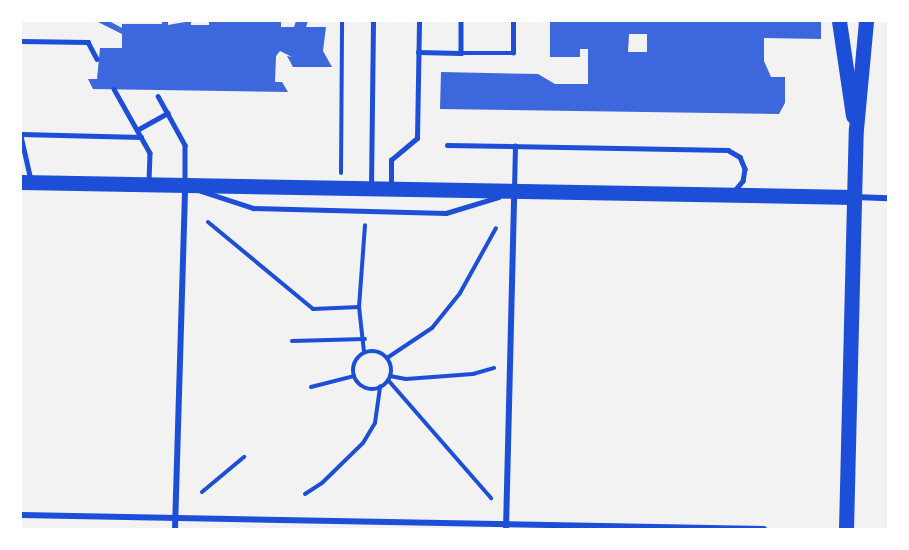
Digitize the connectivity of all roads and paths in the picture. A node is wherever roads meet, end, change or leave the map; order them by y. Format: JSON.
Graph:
{"nodes":[{"id":1,"x":342,"y":21,"type":"edge"},
{"id":2,"x":373,"y":21,"type":"edge"},
{"id":3,"x":419,"y":21,"type":"edge"},
{"id":4,"x":461,"y":21,"type":"edge"},
{"id":5,"x":513,"y":21,"type":"edge"},
{"id":6,"x":839,"y":21,"type":"edge"},
{"id":7,"x":866,"y":21,"type":"edge"},
{"id":8,"x":21,"y":41,"type":"edge"},
{"id":9,"x":418,"y":52,"type":"junction"},
{"id":10,"x":461,"y":53,"type":"junction"},
{"id":11,"x":97,"y":58,"type":"dead end"},
{"id":12,"x":114,"y":89,"type":"dead end"},
{"id":13,"x":158,"y":96,"type":"dead end"},
{"id":14,"x":168,"y":113,"type":"junction"},
{"id":15,"x":856,"y":129,"type":"junction"},
{"id":16,"x":137,"y":130,"type":"junction"},
{"id":17,"x":21,"y":135,"type":"edge"},
{"id":18,"x":141,"y":136,"type":"junction"},
{"id":19,"x":447,"y":145,"type":"dead end"},
{"id":20,"x":515,"y":146,"type":"junction"},
{"id":21,"x":26,"y":182,"type":"edge"},
{"id":22,"x":149,"y":184,"type":"junction"},
{"id":23,"x":185,"y":185,"type":"junction"},
{"id":24,"x":341,"y":188,"type":"junction"},
{"id":25,"x":371,"y":189,"type":"junction"},
{"id":26,"x":391,"y":189,"type":"junction"},
{"id":27,"x":514,"y":191,"type":"junction"},
{"id":28,"x":724,"y":195,"type":"junction"},
{"id":29,"x":854,"y":197,"type":"junction"},
{"id":30,"x":888,"y":198,"type":"edge"},
{"id":31,"x":208,"y":222,"type":"dead end"},
{"id":32,"x":364,"y":225,"type":"dead end"},
{"id":33,"x":496,"y":228,"type":"dead end"},
{"id":34,"x":359,"y":307,"type":"junction"},
{"id":35,"x":365,"y":339,"type":"junction"},
{"id":36,"x":292,"y":341,"type":"dead end"},
{"id":37,"x":364,"y":352,"type":"junction"},
{"id":38,"x":387,"y":358,"type":"junction"},
{"id":39,"x":494,"y":368,"type":"dead end"},
{"id":40,"x":354,"y":376,"type":"junction"},
{"id":41,"x":389,"y":378,"type":"junction"},
{"id":42,"x":311,"y":387,"type":"dead end"},
{"id":43,"x":380,"y":387,"type":"junction"},
{"id":44,"x":244,"y":457,"type":"dead end"},
{"id":45,"x":202,"y":492,"type":"dead end"},
{"id":46,"x":305,"y":494,"type":"dead end"},
{"id":47,"x":491,"y":498,"type":"dead end"},
{"id":48,"x":21,"y":515,"type":"edge"},
{"id":49,"x":175,"y":518,"type":"junction"},
{"id":50,"x":506,"y":527,"type":"edge"},
{"id":51,"x":175,"y":529,"type":"edge"},
{"id":52,"x":764,"y":529,"type":"edge"},
{"id":53,"x":846,"y":529,"type":"edge"}],
"edges":[{"from":1,"to":24,"type":"path"},
{"from":2,"to":25,"type":"lane"},
{"from":3,"to":9,"type":"lane"},
{"from":4,"to":10,"type":"lane"},
{"from":5,"to":10,"type":"lane"},
{"from":6,"to":15,"type":"main road"},
{"from":7,"to":15,"type":"main road"},
{"from":8,"to":11,"type":"lane"},
{"from":9,"to":10,"type":"lane"},
{"from":9,"to":26,"type":"lane"},
{"from":12,"to":16,"type":"lane"},
{"from":13,"to":14,"type":"lane"},
{"from":14,"to":16,"type":"lane"},
{"from":14,"to":23,"type":"lane"},
{"from":15,"to":29,"type":"main road"},
{"from":16,"to":18,"type":"lane"},
{"from":17,"to":18,"type":"lane"},
{"from":17,"to":21,"type":"lane"},
{"from":18,"to":22,"type":"lane"},
{"from":19,"to":20,"type":"lane"},
{"from":20,"to":27,"type":"lane"},
{"from":20,"to":28,"type":"lane"},
{"from":21,"to":22,"type":"main road"},
{"from":22,"to":23,"type":"main road"},
{"from":23,"to":24,"type":"main road"},
{"from":23,"to":27,"type":"lane"},
{"from":23,"to":49,"type":"street"},
{"from":24,"to":25,"type":"main road"},
{"from":25,"to":26,"type":"main road"},
{"from":26,"to":27,"type":"main road"},
{"from":27,"to":28,"type":"main road"},
{"from":27,"to":50,"type":"street"},
{"from":28,"to":29,"type":"main road"},
{"from":29,"to":30,"type":"street"},
{"from":29,"to":53,"type":"main road"},
{"from":31,"to":34,"type":"path"},
{"from":32,"to":34,"type":"path"},
{"from":33,"to":38,"type":"path"},
{"from":34,"to":35,"type":"path"},
{"from":35,"to":36,"type":"path"},
{"from":35,"to":37,"type":"path"},
{"from":37,"to":38,"type":"path"},
{"from":37,"to":40,"type":"path"},
{"from":38,"to":41,"type":"path"},
{"from":39,"to":41,"type":"path"},
{"from":40,"to":42,"type":"path"},
{"from":40,"to":43,"type":"path"},
{"from":41,"to":43,"type":"path"},
{"from":41,"to":47,"type":"path"},
{"from":43,"to":46,"type":"path"},
{"from":44,"to":45,"type":"path"},
{"from":48,"to":49,"type":"street"},
{"from":49,"to":50,"type":"street"},
{"from":49,"to":51,"type":"street"},
{"from":50,"to":52,"type":"street"}]}
